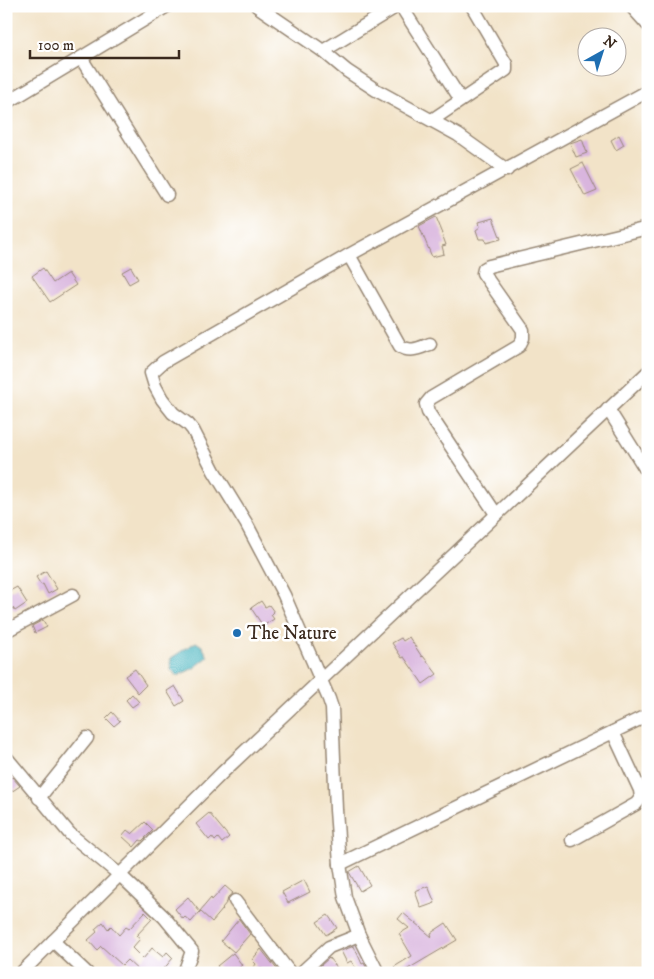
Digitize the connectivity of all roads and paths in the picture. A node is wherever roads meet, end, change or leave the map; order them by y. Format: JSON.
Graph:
{"nodes":[{"id":1,"x":166,"y":6,"type":"edge"},
{"id":2,"x":257,"y":6,"type":"edge"},
{"id":3,"x":397,"y":6,"type":"edge"},
{"id":4,"x":401,"y":6,"type":"edge"},
{"id":5,"x":472,"y":6,"type":"edge"},
{"id":6,"x":632,"y":6,"type":"edge"},
{"id":7,"x":648,"y":25,"type":"edge"},
{"id":8,"x":322,"y":51,"type":"junction"},
{"id":9,"x":81,"y":58,"type":"junction"},
{"id":10,"x":648,"y":91,"type":"edge"},
{"id":11,"x":461,"y":100,"type":"junction"},
{"id":12,"x":6,"y":103,"type":"edge"},
{"id":13,"x":432,"y":120,"type":"junction"},
{"id":14,"x":508,"y":170,"type":"junction"},
{"id":15,"x":167,"y":194,"type":"dead end"},
{"id":16,"x":648,"y":228,"type":"edge"},
{"id":17,"x":349,"y":255,"type":"junction"},
{"id":18,"x":430,"y":344,"type":"dead end"},
{"id":19,"x":648,"y":372,"type":"edge"},
{"id":20,"x":608,"y":409,"type":"junction"},
{"id":21,"x":648,"y":473,"type":"edge"},
{"id":22,"x":496,"y":514,"type":"junction"},
{"id":23,"x":73,"y":595,"type":"dead end"},
{"id":24,"x":6,"y":631,"type":"edge"},
{"id":25,"x":321,"y":679,"type":"junction"},
{"id":26,"x":648,"y":715,"type":"edge"},
{"id":27,"x":613,"y":732,"type":"junction"},
{"id":28,"x":88,"y":738,"type":"dead end"},
{"id":29,"x":6,"y":757,"type":"edge"},
{"id":30,"x":39,"y":798,"type":"junction"},
{"id":31,"x":572,"y":840,"type":"dead end"},
{"id":32,"x":340,"y":864,"type":"junction"},
{"id":33,"x":120,"y":875,"type":"junction"},
{"id":34,"x":235,"y":901,"type":"dead end"},
{"id":35,"x":359,"y":935,"type":"junction"},
{"id":36,"x":53,"y":941,"type":"junction"},
{"id":37,"x":21,"y":973,"type":"edge"},
{"id":38,"x":87,"y":973,"type":"edge"},
{"id":39,"x":184,"y":973,"type":"edge"},
{"id":40,"x":290,"y":973,"type":"edge"},
{"id":41,"x":301,"y":973,"type":"edge"},
{"id":42,"x":378,"y":973,"type":"edge"}],
"edges":[{"from":1,"to":9,"type":"street"},
{"from":2,"to":8,"type":"street"},
{"from":3,"to":8,"type":"street"},
{"from":4,"to":11,"type":"street"},
{"from":5,"to":11,"type":"street"},
{"from":6,"to":7,"type":"street"},
{"from":8,"to":13,"type":"street"},
{"from":9,"to":12,"type":"street"},
{"from":9,"to":15,"type":"street"},
{"from":10,"to":14,"type":"street"},
{"from":11,"to":13,"type":"street"},
{"from":13,"to":14,"type":"street"},
{"from":14,"to":17,"type":"street"},
{"from":16,"to":22,"type":"street"},
{"from":17,"to":18,"type":"street"},
{"from":17,"to":25,"type":"street"},
{"from":19,"to":20,"type":"street"},
{"from":20,"to":21,"type":"street"},
{"from":20,"to":22,"type":"street"},
{"from":22,"to":25,"type":"street"},
{"from":23,"to":24,"type":"street"},
{"from":25,"to":32,"type":"street"},
{"from":25,"to":33,"type":"street"},
{"from":26,"to":27,"type":"street"},
{"from":27,"to":31,"type":"street"},
{"from":27,"to":32,"type":"street"},
{"from":28,"to":30,"type":"street"},
{"from":29,"to":30,"type":"street"},
{"from":30,"to":33,"type":"street"},
{"from":32,"to":35,"type":"street"},
{"from":33,"to":36,"type":"street"},
{"from":33,"to":39,"type":"street"},
{"from":34,"to":40,"type":"street"},
{"from":35,"to":41,"type":"street"},
{"from":35,"to":42,"type":"street"},
{"from":36,"to":37,"type":"street"},
{"from":36,"to":38,"type":"street"}]}
